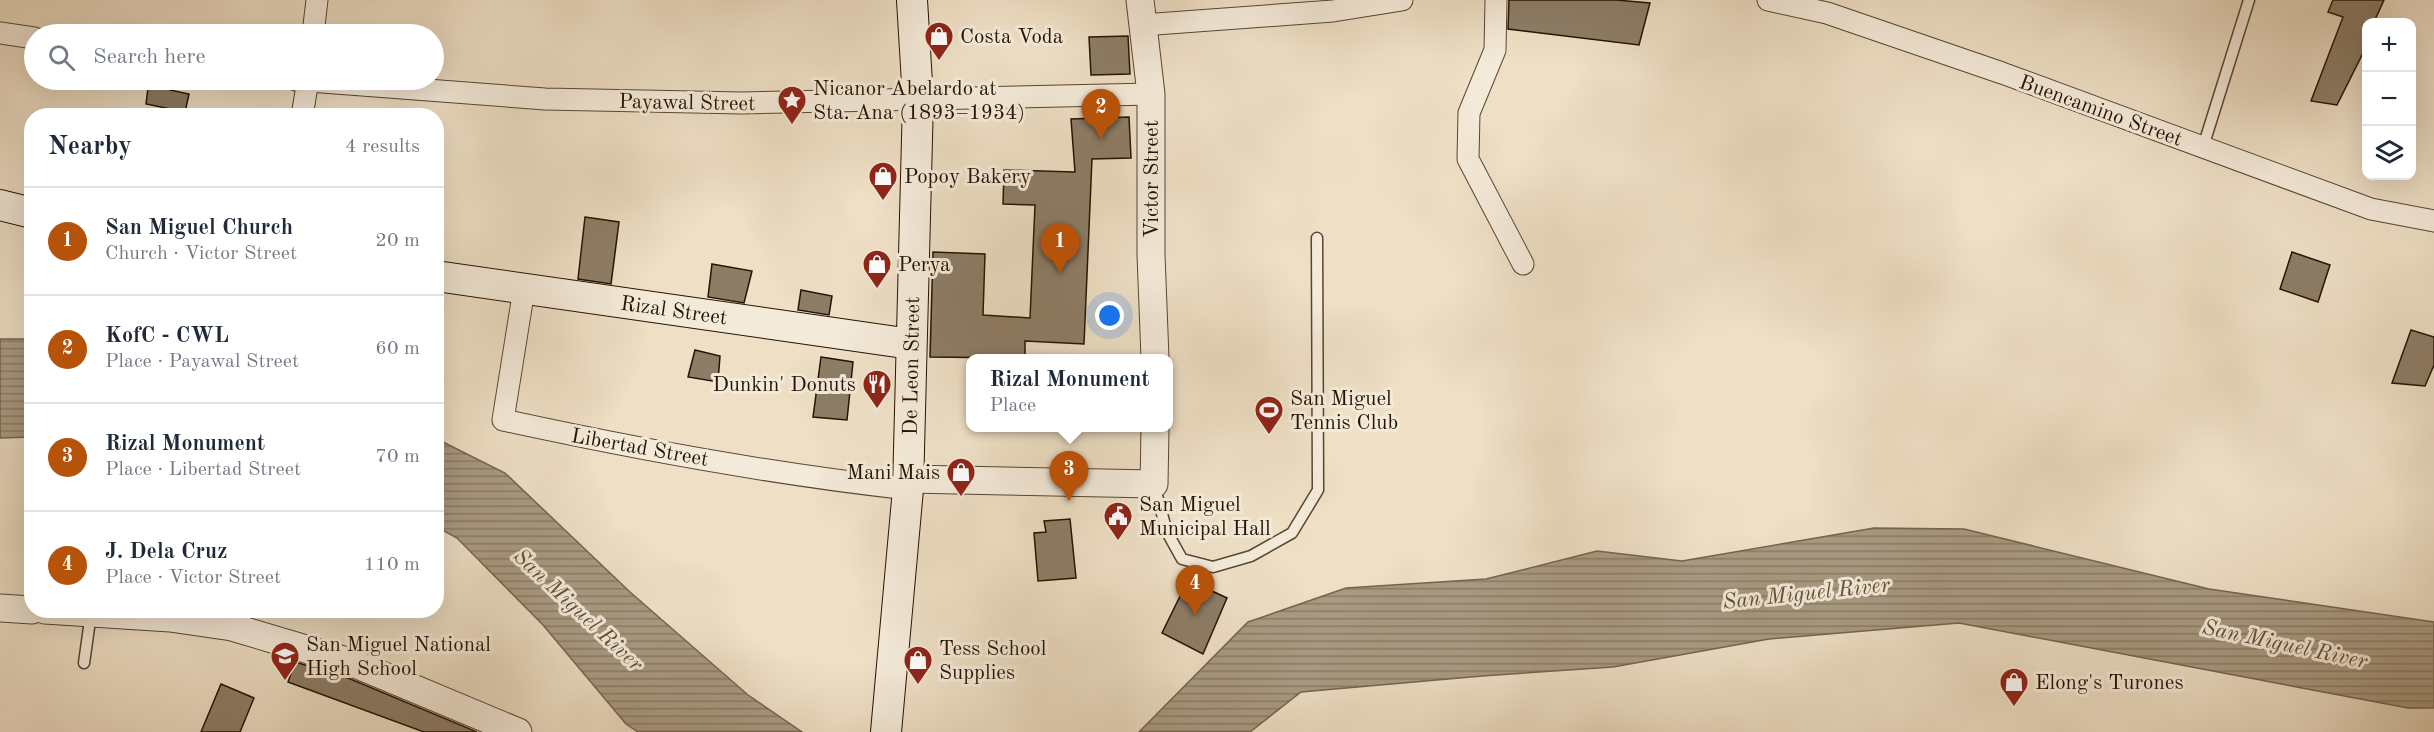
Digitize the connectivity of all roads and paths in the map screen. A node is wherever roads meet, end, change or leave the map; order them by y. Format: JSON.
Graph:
{"nodes":[{"id":1,"x":317,"y":0,"type":"edge"},
{"id":2,"x":912,"y":0,"type":"edge"},
{"id":3,"x":1402,"y":0,"type":"edge"},
{"id":4,"x":1496,"y":0,"type":"edge"},
{"id":5,"x":1768,"y":0,"type":"edge"},
{"id":6,"x":2249,"y":0,"type":"edge"},
{"id":7,"x":1829,"y":6,"type":"edge"},
{"id":8,"x":1141,"y":12,"type":"edge"},
{"id":9,"x":314,"y":24,"type":"edge"},
{"id":10,"x":0,"y":33,"type":"edge"},
{"id":11,"x":24,"y":37,"type":"edge"},
{"id":12,"x":303,"y":90,"type":"edge"},
{"id":13,"x":431,"y":90,"type":"edge"},
{"id":14,"x":1151,"y":94,"type":"junction"},
{"id":15,"x":918,"y":100,"type":"junction"},
{"id":16,"x":302,"y":108,"type":"edge"},
{"id":17,"x":2203,"y":147,"type":"junction"},
{"id":18,"x":0,"y":205,"type":"edge"},
{"id":19,"x":24,"y":211,"type":"edge"},
{"id":20,"x":2434,"y":221,"type":"edge"},
{"id":21,"x":1317,"y":238,"type":"dead end"},
{"id":22,"x":1523,"y":264,"type":"dead end"},
{"id":23,"x":444,"y":277,"type":"edge"},
{"id":24,"x":524,"y":289,"type":"junction"},
{"id":25,"x":911,"y":344,"type":"junction"},
{"id":26,"x":1155,"y":354,"type":"edge"},
{"id":27,"x":1155,"y":432,"type":"edge"},
{"id":28,"x":908,"y":484,"type":"junction"},
{"id":29,"x":1154,"y":484,"type":"junction"},
{"id":30,"x":0,"y":608,"type":"edge"},
{"id":31,"x":24,"y":610,"type":"edge"},
{"id":32,"x":90,"y":618,"type":"edge"},
{"id":33,"x":170,"y":618,"type":"edge"},
{"id":34,"x":84,"y":663,"type":"dead end"},
{"id":35,"x":518,"y":732,"type":"edge"},
{"id":36,"x":886,"y":732,"type":"edge"}],
"edges":[{"from":1,"to":9,"type":"street"},
{"from":2,"to":15,"type":"main road","name":"De Leon Street"},
{"from":3,"to":8,"type":"street"},
{"from":4,"to":22,"type":"street"},
{"from":5,"to":7,"type":"street","name":"Buencamino Street"},
{"from":6,"to":17,"type":"lane"},
{"from":7,"to":17,"type":"street","name":"Buencamino Street"},
{"from":8,"to":14,"type":"street","name":"Victor Street"},
{"from":10,"to":11,"type":"street"},
{"from":12,"to":16,"type":"street"},
{"from":13,"to":15,"type":"street","name":"Payawal Street"},
{"from":14,"to":15,"type":"street","name":"Payawal Street"},
{"from":14,"to":26,"type":"street","name":"Victor Street"},
{"from":15,"to":25,"type":"main road","name":"De Leon Street"},
{"from":17,"to":20,"type":"street","name":"Buencamino Street"},
{"from":18,"to":19,"type":"main road"},
{"from":21,"to":29,"type":"lane"},
{"from":23,"to":24,"type":"main road","name":"Rizal Street"},
{"from":24,"to":25,"type":"main road","name":"Rizal Street"},
{"from":24,"to":28,"type":"street","name":"Libertad Street"},
{"from":25,"to":28,"type":"main road","name":"De Leon Street"},
{"from":27,"to":29,"type":"street"},
{"from":28,"to":29,"type":"street","name":"Libertad Street"},
{"from":28,"to":36,"type":"main road","name":"De Leon Street"},
{"from":30,"to":31,"type":"street"},
{"from":32,"to":34,"type":"lane"},
{"from":33,"to":35,"type":"street"}]}
